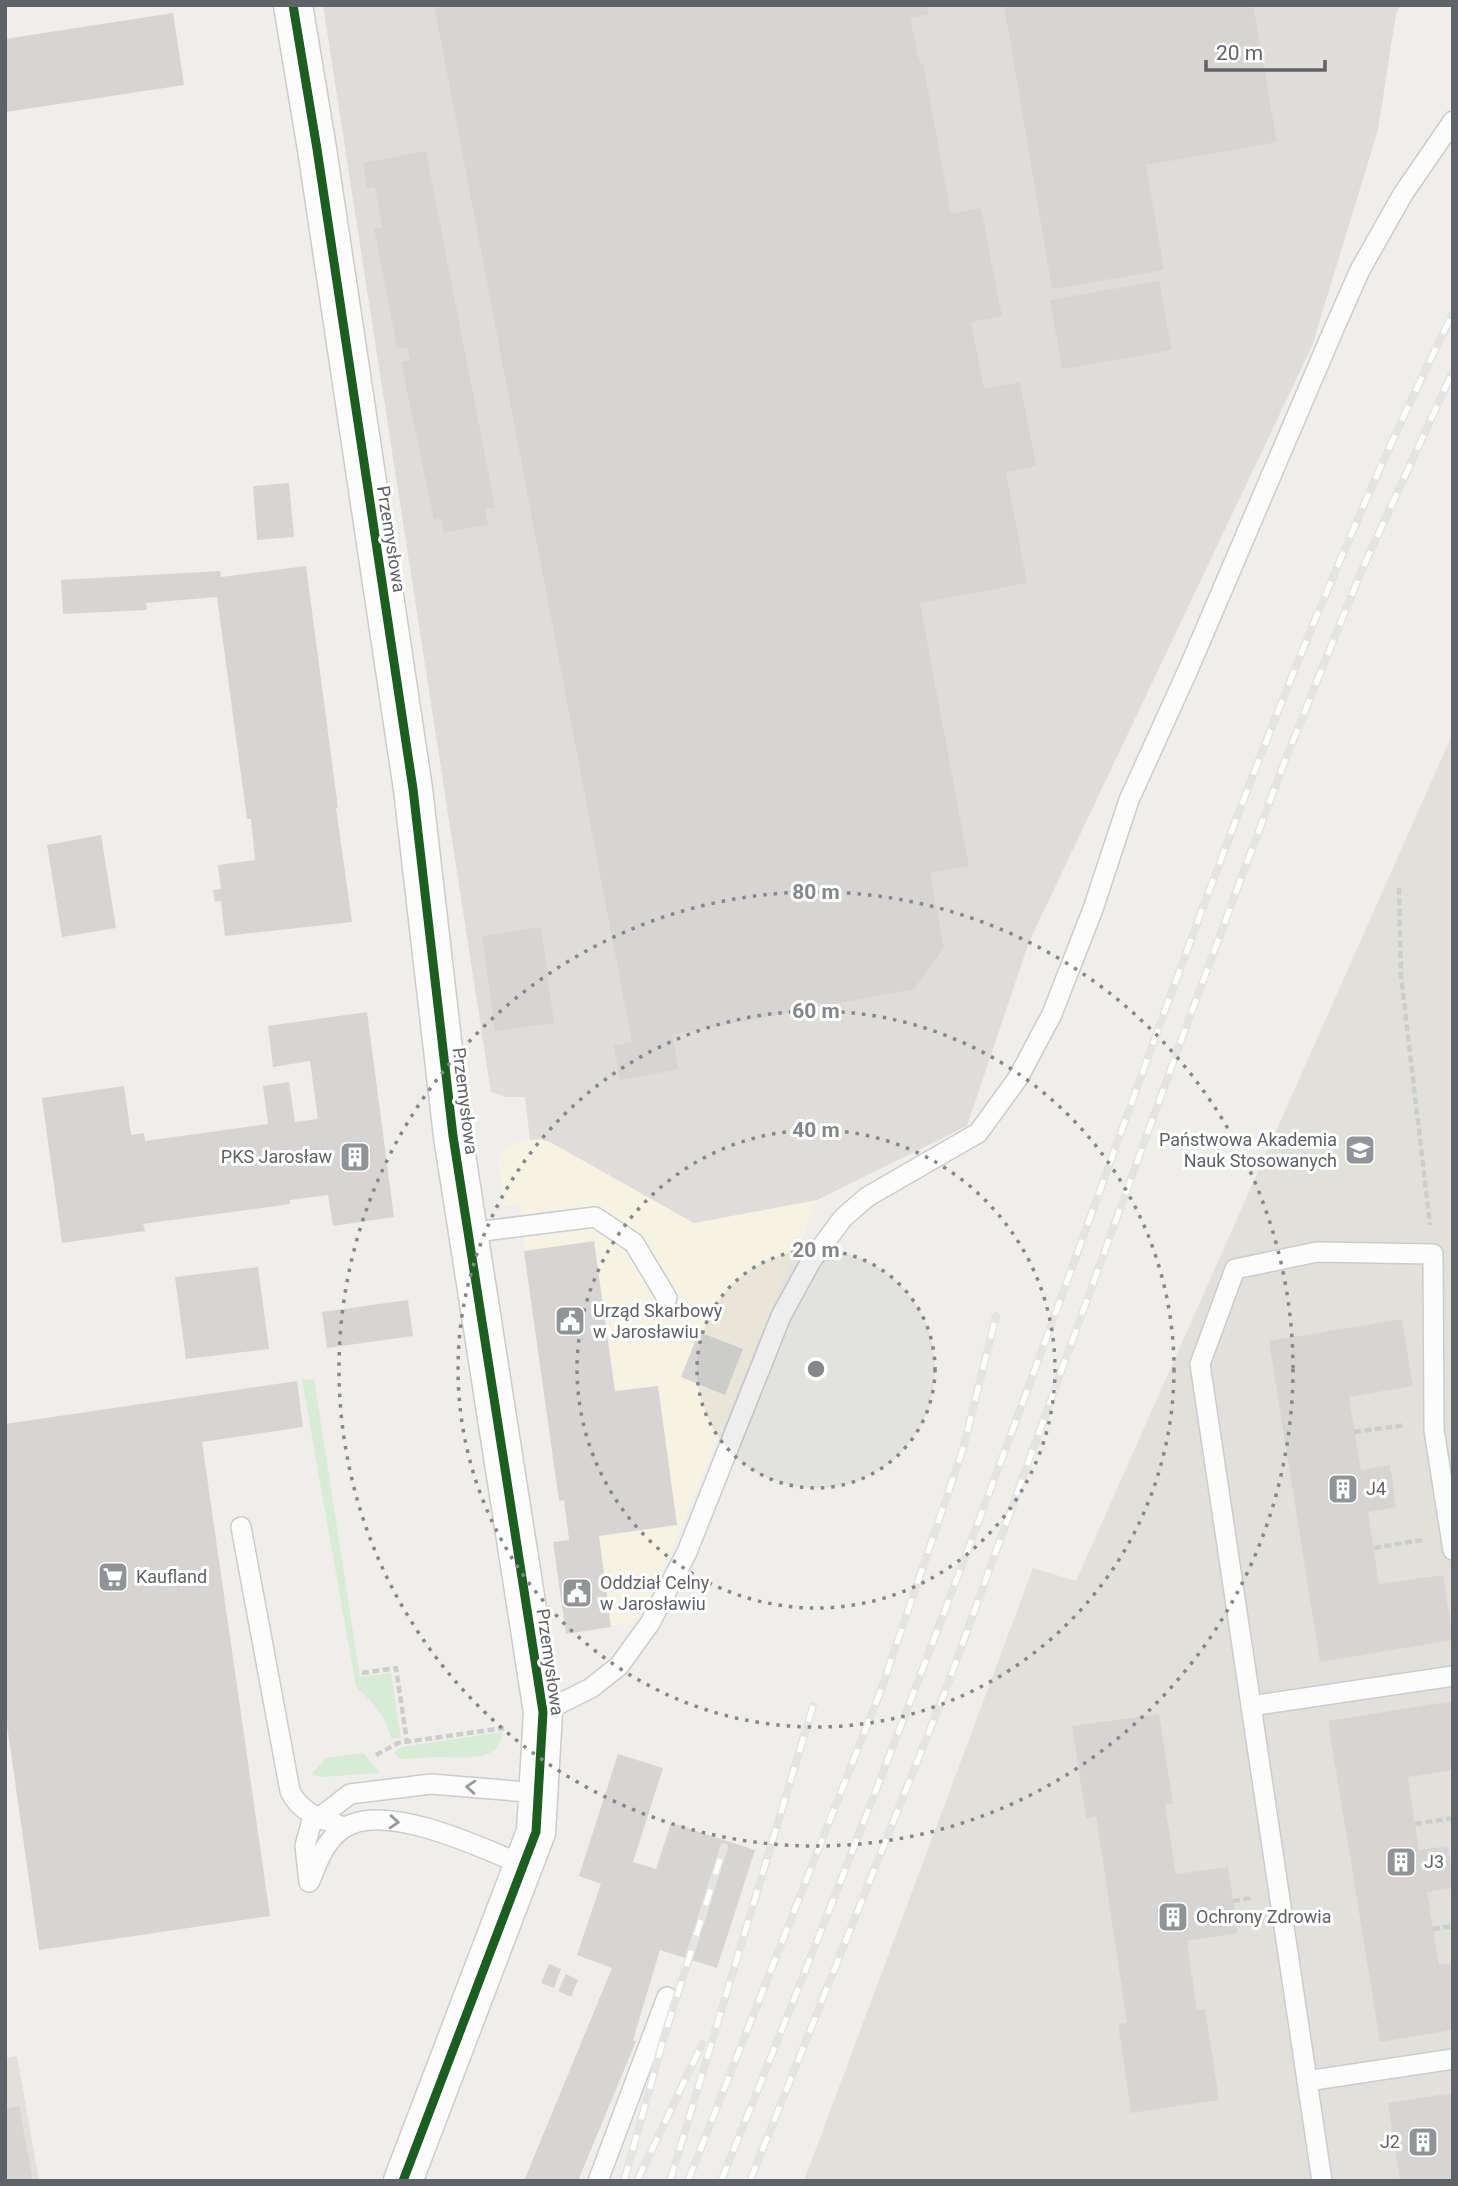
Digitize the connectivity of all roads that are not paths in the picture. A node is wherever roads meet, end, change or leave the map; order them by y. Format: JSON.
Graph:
{"nodes":[{"id":1,"x":293,"y":5,"type":"edge"},
{"id":2,"x":1453,"y":121,"type":"edge"},
{"id":3,"x":468,"y":1233,"type":"junction"},
{"id":4,"x":667,"y":1298,"type":"dead end"},
{"id":5,"x":241,"y":1527,"type":"dead end"},
{"id":6,"x":1452,"y":1543,"type":"edge"},
{"id":7,"x":1453,"y":1676,"type":"edge"},
{"id":8,"x":1251,"y":1706,"type":"junction"},
{"id":9,"x":527,"y":1720,"type":"junction"},
{"id":10,"x":538,"y":1793,"type":"junction"},
{"id":11,"x":318,"y":1818,"type":"junction"},
{"id":12,"x":344,"y":1827,"type":"junction"},
{"id":13,"x":523,"y":1865,"type":"junction"},
{"id":14,"x":667,"y":1997,"type":"dead end"},
{"id":15,"x":1453,"y":2059,"type":"edge"},
{"id":16,"x":1307,"y":2081,"type":"junction"},
{"id":17,"x":403,"y":2181,"type":"edge"},
{"id":18,"x":597,"y":2181,"type":"edge"},
{"id":19,"x":1322,"y":2181,"type":"edge"}],
"edges":[{"from":1,"to":3,"type":"street","name":"Przemysłowa"},
{"from":2,"to":9,"type":"lane"},
{"from":3,"to":4,"type":"lane"},
{"from":3,"to":9,"type":"street","name":"Przemysłowa"},
{"from":5,"to":11,"type":"lane"},
{"from":6,"to":8,"type":"lane"},
{"from":7,"to":8,"type":"lane"},
{"from":8,"to":16,"type":"lane"},
{"from":9,"to":10,"type":"street","name":"Przemysłowa"},
{"from":10,"to":11,"type":"lane","one_way":true},
{"from":10,"to":13,"type":"street","name":"Przemysłowa"},
{"from":11,"to":12,"type":"lane"},
{"from":11,"to":12,"type":"lane"},
{"from":12,"to":13,"type":"lane","one_way":true},
{"from":13,"to":17,"type":"street","name":"Przemysłowa"},
{"from":14,"to":18,"type":"lane"},
{"from":15,"to":16,"type":"lane"},
{"from":16,"to":19,"type":"lane"}]}
